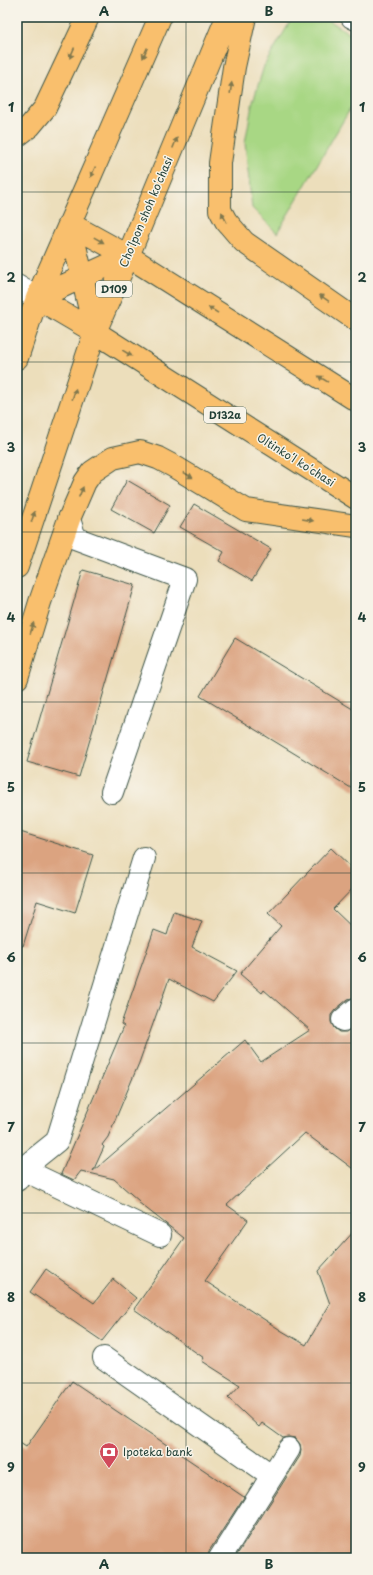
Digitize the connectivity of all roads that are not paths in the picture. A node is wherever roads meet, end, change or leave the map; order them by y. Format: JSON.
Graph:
{"nodes":[{"id":1,"x":88,"y":17,"type":"edge"},
{"id":2,"x":160,"y":17,"type":"edge"},
{"id":3,"x":227,"y":17,"type":"edge"},
{"id":4,"x":245,"y":17,"type":"edge"},
{"id":5,"x":352,"y":17,"type":"edge"},
{"id":6,"x":356,"y":20,"type":"edge"},
{"id":7,"x":17,"y":136,"type":"edge"},
{"id":8,"x":70,"y":224,"type":"junction"},
{"id":9,"x":128,"y":256,"type":"junction"},
{"id":10,"x":82,"y":277,"type":"junction"},
{"id":11,"x":17,"y":286,"type":"edge"},
{"id":12,"x":36,"y":298,"type":"junction"},
{"id":13,"x":356,"y":320,"type":"edge"},
{"id":14,"x":95,"y":332,"type":"junction"},
{"id":15,"x":17,"y":358,"type":"edge"},
{"id":16,"x":356,"y":400,"type":"edge"},
{"id":17,"x":356,"y":498,"type":"edge"},
{"id":18,"x":69,"y":519,"type":"junction"},
{"id":19,"x":356,"y":526,"type":"edge"},
{"id":20,"x":17,"y":567,"type":"edge"},
{"id":21,"x":17,"y":678,"type":"edge"},
{"id":22,"x":112,"y":792,"type":"dead end"},
{"id":23,"x":144,"y":858,"type":"dead end"},
{"id":24,"x":19,"y":1175,"type":"edge"},
{"id":25,"x":160,"y":1235,"type":"dead end"},
{"id":26,"x":104,"y":1358,"type":"dead end"},
{"id":27,"x":289,"y":1449,"type":"dead end"},
{"id":28,"x":271,"y":1475,"type":"junction"},
{"id":29,"x":220,"y":1558,"type":"edge"}],
"edges":[{"from":1,"to":7,"type":"main road","one_way":true},
{"from":2,"to":8,"type":"main road","one_way":true},
{"from":9,"to":3,"type":"main road","name":"Choʻlpon shoh koʻchasi","number":"D109","one_way":true},
{"from":13,"to":4,"type":"main road","one_way":true},
{"from":5,"to":6,"type":"street"},
{"from":8,"to":9,"type":"main road","one_way":true},
{"from":8,"to":10,"type":"main road"},
{"from":8,"to":12,"type":"main road"},
{"from":9,"to":10,"type":"main road"},
{"from":9,"to":14,"type":"main road","name":"Choʻlpon shoh koʻchasi","number":"D109"},
{"from":16,"to":9,"type":"main road","one_way":true},
{"from":10,"to":12,"type":"main road"},
{"from":10,"to":14,"type":"main road"},
{"from":11,"to":12,"type":"street"},
{"from":12,"to":14,"type":"main road","name":"Oltinkoʻl koʻchasi"},
{"from":12,"to":15,"type":"main road"},
{"from":14,"to":17,"type":"main road","name":"Oltinkoʻl koʻchasi","number":"D132a","one_way":true},
{"from":20,"to":14,"type":"main road","name":"Choʻlpon shoh koʻchasi","number":"D109","one_way":true},
{"from":18,"to":19,"type":"main road","one_way":true},
{"from":21,"to":18,"type":"main road","one_way":true},
{"from":18,"to":22,"type":"street"},
{"from":23,"to":24,"type":"street"},
{"from":24,"to":25,"type":"street"},
{"from":26,"to":28,"type":"street"},
{"from":27,"to":28,"type":"street"},
{"from":28,"to":29,"type":"street"}]}
